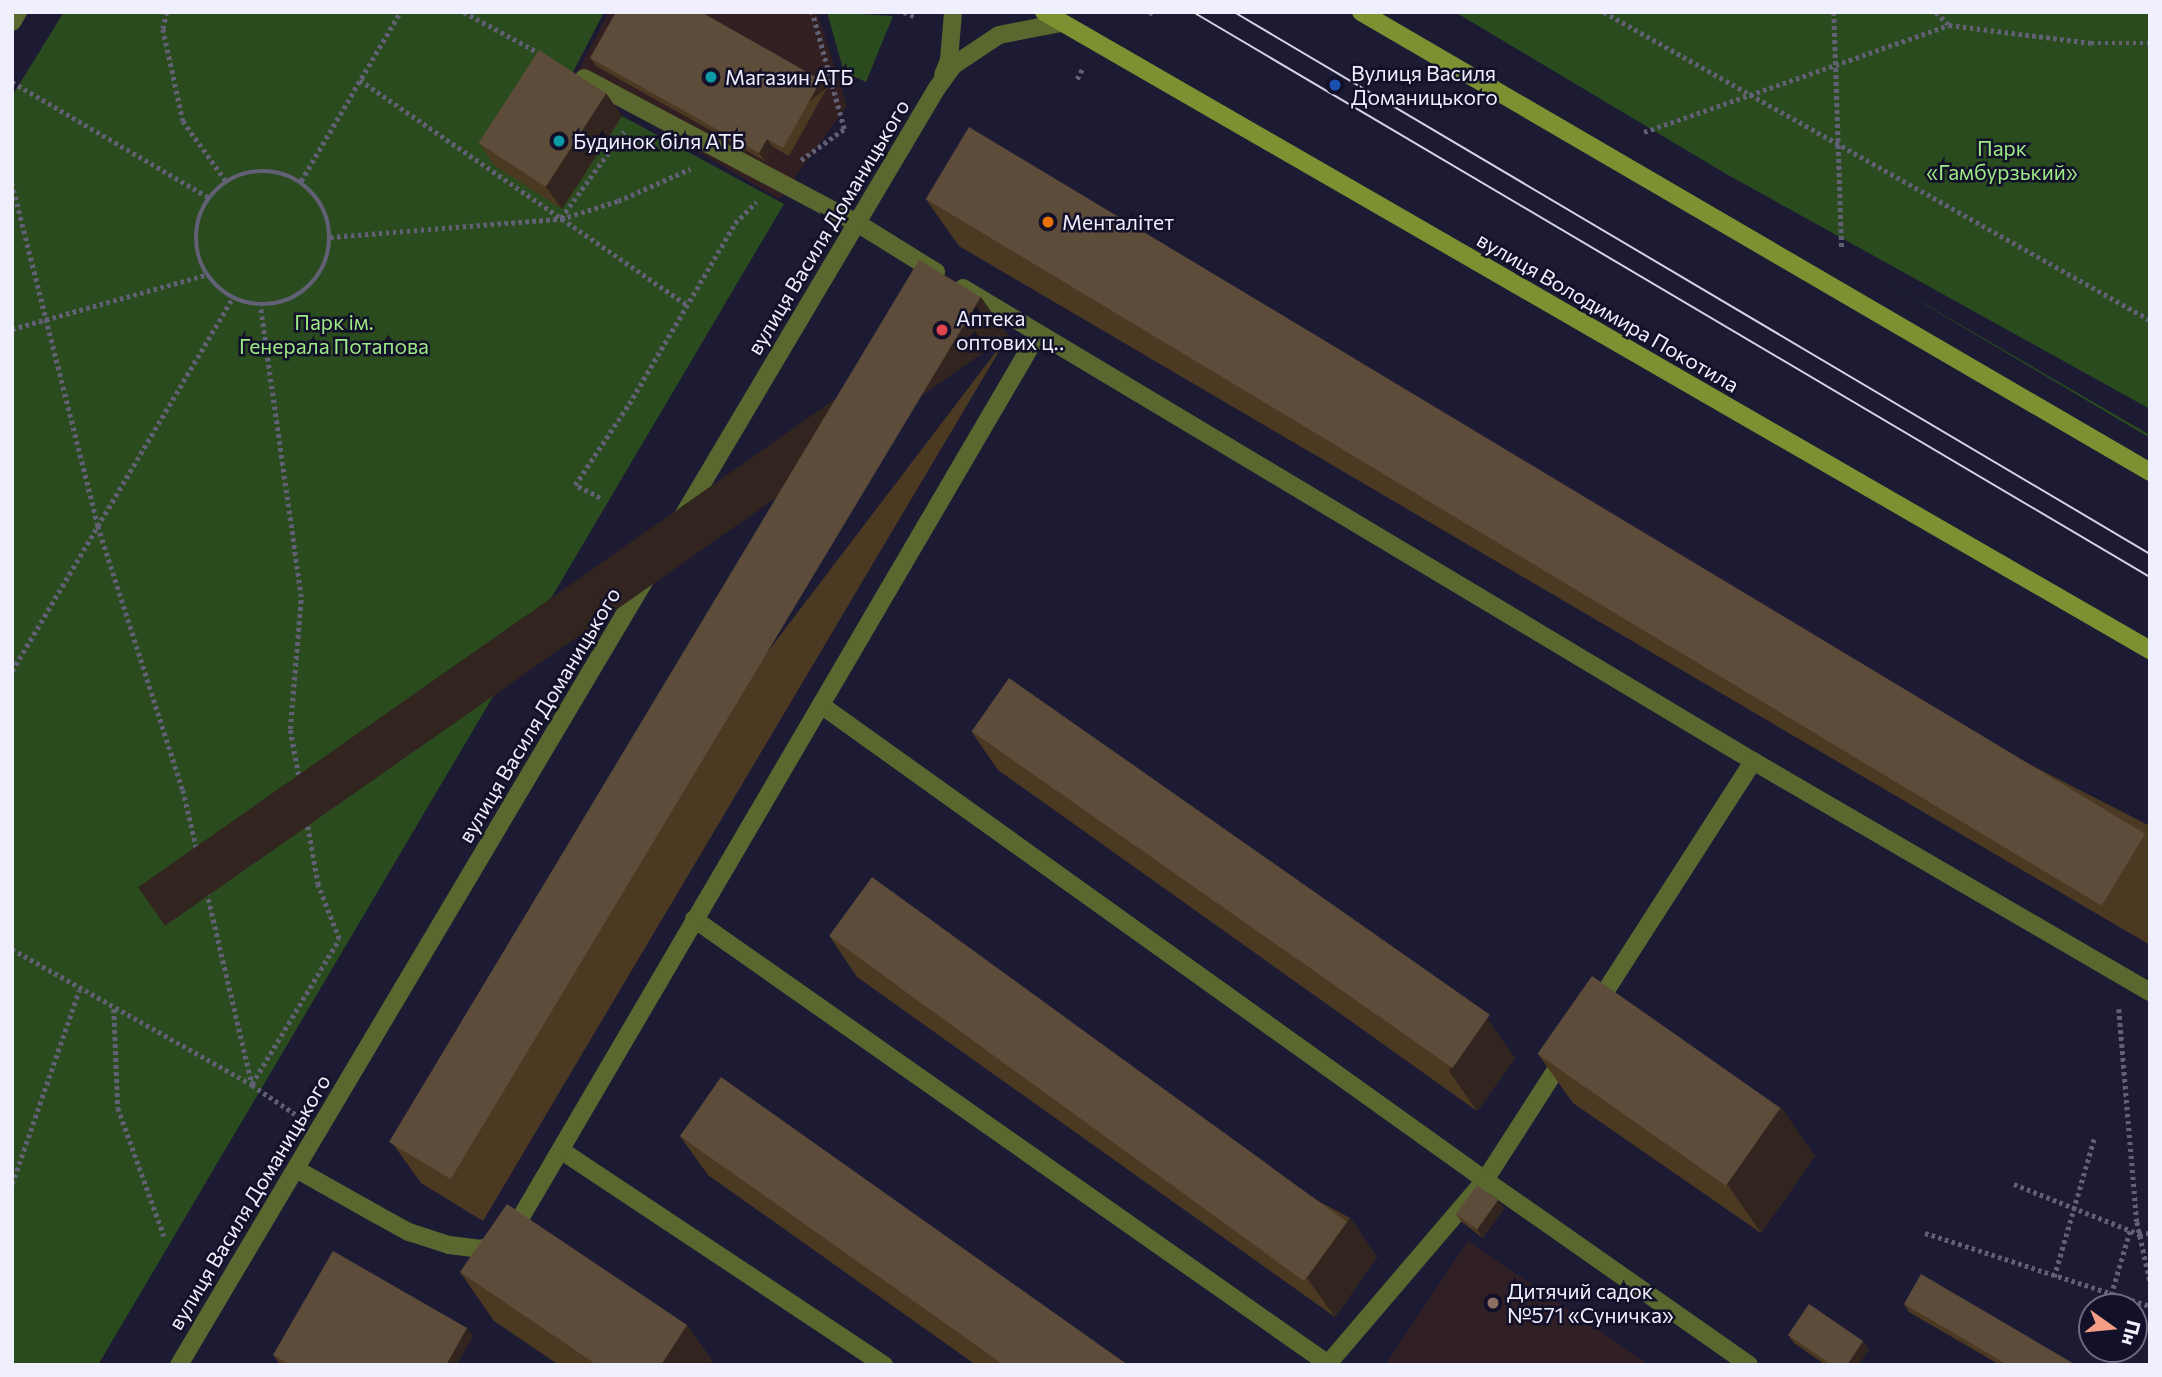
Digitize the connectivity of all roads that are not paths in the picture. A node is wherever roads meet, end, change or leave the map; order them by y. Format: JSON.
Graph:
{"nodes":[{"id":1,"x":18,"y":12,"type":"edge"},
{"id":2,"x":953,"y":12,"type":"edge"},
{"id":3,"x":1044,"y":12,"type":"edge"},
{"id":4,"x":1361,"y":12,"type":"edge"},
{"id":5,"x":12,"y":22,"type":"edge"},
{"id":6,"x":1060,"y":23,"type":"junction"},
{"id":7,"x":584,"y":78,"type":"edge"},
{"id":8,"x":937,"y":88,"type":"junction"},
{"id":9,"x":857,"y":223,"type":"junction"},
{"id":10,"x":1038,"y":334,"type":"junction"},
{"id":11,"x":2150,"y":472,"type":"edge"},
{"id":12,"x":2150,"y":650,"type":"edge"},
{"id":13,"x":821,"y":705,"type":"junction"},
{"id":14,"x":1753,"y":761,"type":"junction"},
{"id":15,"x":694,"y":919,"type":"junction"},
{"id":16,"x":2150,"y":992,"type":"edge"},
{"id":17,"x":1589,"y":1017,"type":"edge"},
{"id":18,"x":1574,"y":1040,"type":"edge"},
{"id":19,"x":562,"y":1151,"type":"junction"},
{"id":20,"x":296,"y":1169,"type":"junction"},
{"id":21,"x":1485,"y":1180,"type":"junction"},
{"id":22,"x":1328,"y":1364,"type":"edge"},
{"id":23,"x":179,"y":1365,"type":"edge"},
{"id":24,"x":884,"y":1365,"type":"edge"},
{"id":25,"x":1749,"y":1365,"type":"edge"}],
"edges":[{"from":1,"to":5,"type":"street"},
{"from":2,"to":8,"type":"street","name":"вулиця Василя Доманицького"},
{"from":3,"to":6,"type":"street","name":"вулиця Володимира Покотила"},
{"from":4,"to":11,"type":"street"},
{"from":6,"to":8,"type":"street","name":"вулиця Василя Доманицького"},
{"from":6,"to":12,"type":"street","name":"вулиця Володимира Покотила"},
{"from":7,"to":9,"type":"street"},
{"from":8,"to":9,"type":"street","name":"вулиця Василя Доманицького"},
{"from":9,"to":10,"type":"street"},
{"from":9,"to":20,"type":"street","name":"вулиця Василя Доманицького"},
{"from":10,"to":13,"type":"street"},
{"from":10,"to":14,"type":"street"},
{"from":13,"to":15,"type":"street"},
{"from":13,"to":21,"type":"street"},
{"from":14,"to":16,"type":"street"},
{"from":14,"to":17,"type":"street"},
{"from":15,"to":19,"type":"street"},
{"from":15,"to":22,"type":"street"},
{"from":18,"to":21,"type":"street"},
{"from":19,"to":20,"type":"street"},
{"from":19,"to":24,"type":"street"},
{"from":20,"to":23,"type":"street","name":"вулиця Василя Доманицького"},
{"from":21,"to":22,"type":"street"},
{"from":21,"to":25,"type":"street"}]}
